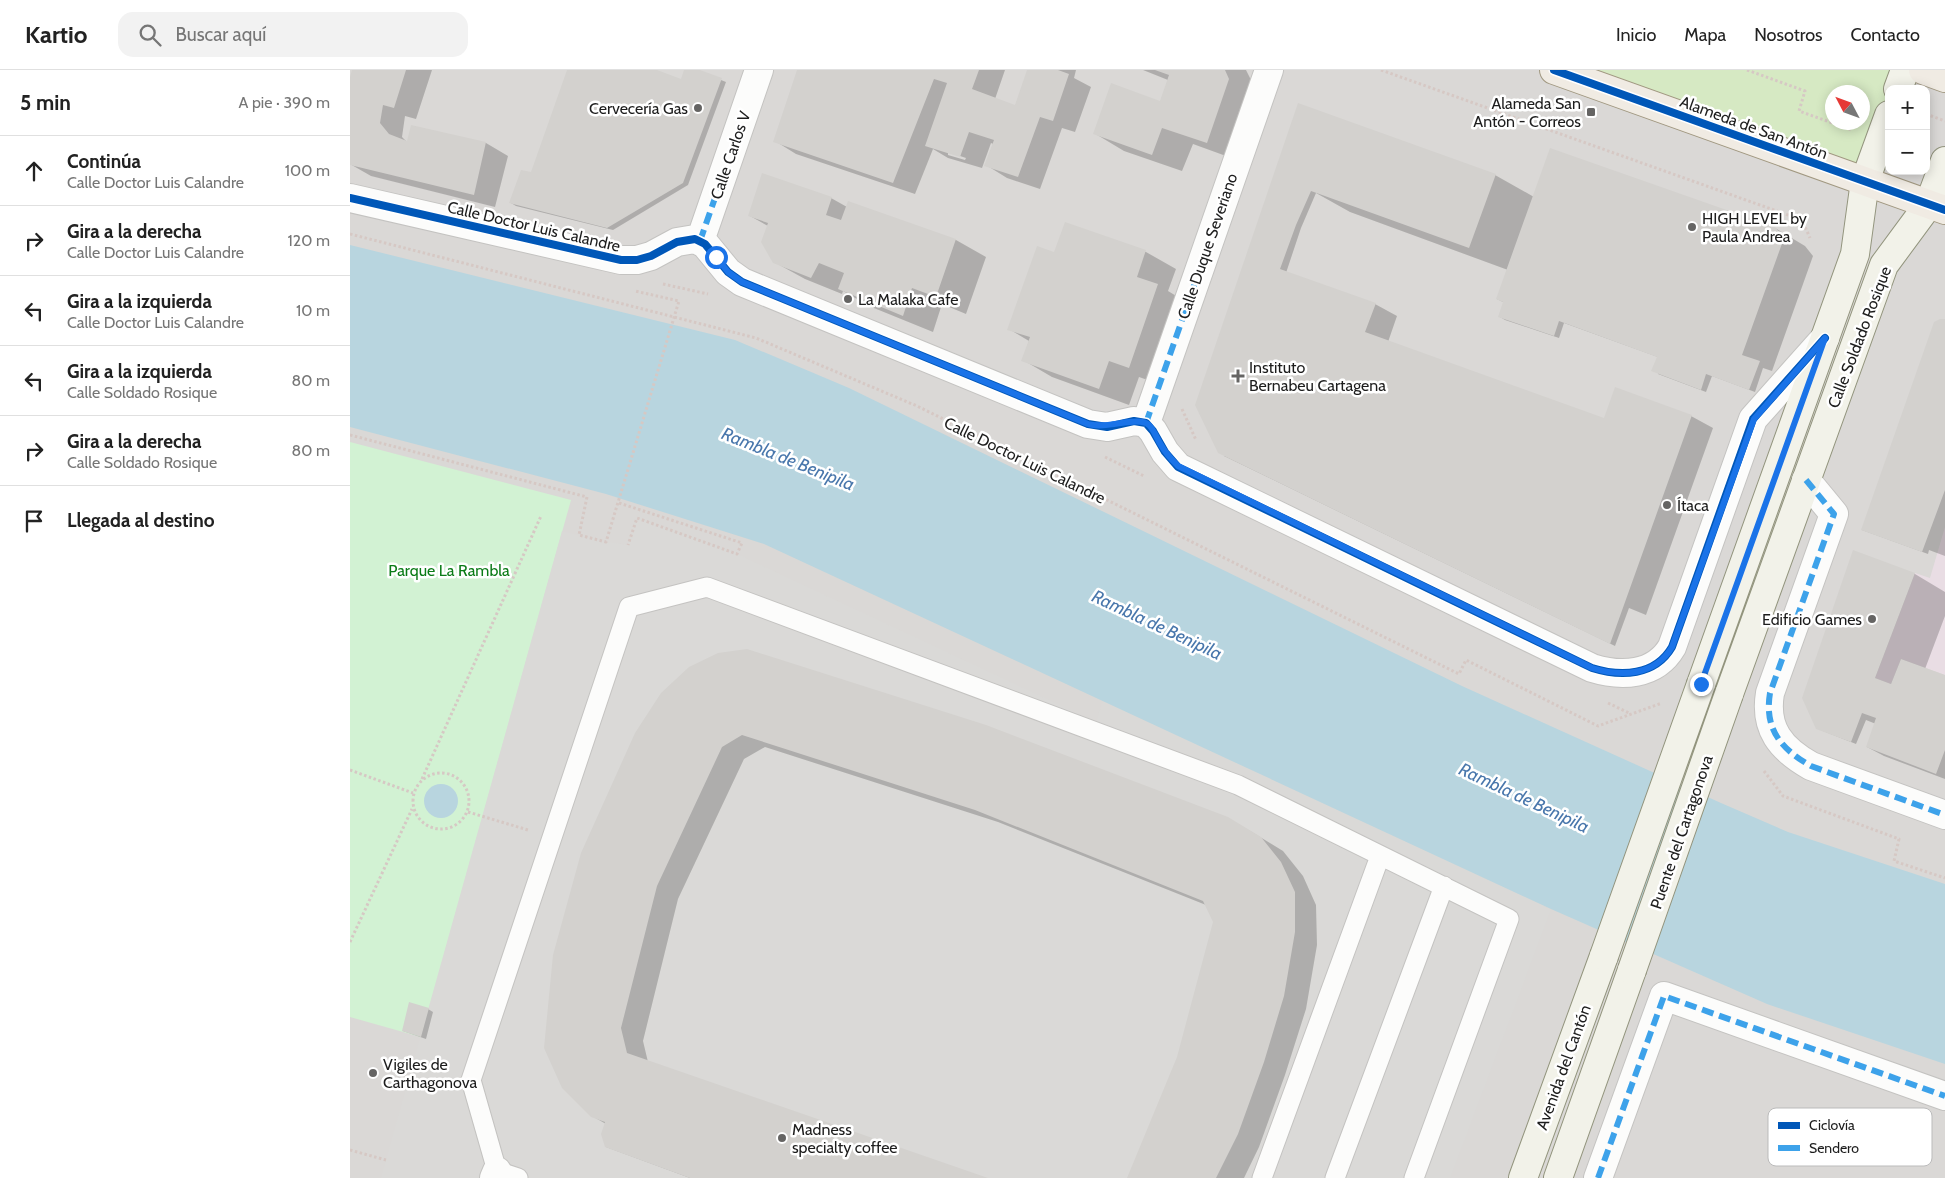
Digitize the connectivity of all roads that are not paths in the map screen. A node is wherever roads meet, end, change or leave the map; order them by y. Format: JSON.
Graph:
{"nodes":[{"id":1,"x":759,"y":70,"type":"edge"},
{"id":2,"x":1269,"y":70,"type":"edge"},
{"id":3,"x":1554,"y":70,"type":"edge"},
{"id":4,"x":1905,"y":70,"type":"edge"},
{"id":5,"x":1923,"y":70,"type":"edge"},
{"id":6,"x":1945,"y":78,"type":"edge"},
{"id":7,"x":1899,"y":85,"type":"edge"},
{"id":8,"x":1884,"y":127,"type":"edge"},
{"id":9,"x":1945,"y":161,"type":"edge"},
{"id":10,"x":1865,"y":181,"type":"junction"},
{"id":11,"x":350,"y":198,"type":"edge"},
{"id":12,"x":1937,"y":207,"type":"edge"},
{"id":13,"x":700,"y":241,"type":"junction"},
{"id":14,"x":1825,"y":338,"type":"junction"},
{"id":15,"x":1146,"y":423,"type":"junction"},
{"id":16,"x":1806,"y":480,"type":"junction"},
{"id":17,"x":1701,"y":684,"type":"joint"},
{"id":18,"x":1729,"y":694,"type":"joint"},
{"id":19,"x":1945,"y":815,"type":"edge"},
{"id":20,"x":1380,"y":856,"type":"junction"},
{"id":21,"x":1444,"y":886,"type":"junction"},
{"id":22,"x":1604,"y":956,"type":"joint"},
{"id":23,"x":1632,"y":970,"type":"joint"},
{"id":24,"x":1945,"y":1096,"type":"edge"},
{"id":25,"x":503,"y":1176,"type":"edge"},
{"id":26,"x":1262,"y":1178,"type":"edge"},
{"id":27,"x":1335,"y":1178,"type":"edge"},
{"id":28,"x":1414,"y":1178,"type":"edge"},
{"id":29,"x":1523,"y":1178,"type":"edge"},
{"id":30,"x":1558,"y":1178,"type":"edge"},
{"id":31,"x":1598,"y":1178,"type":"edge"}],
"edges":[{"from":1,"to":13,"type":"street","name":"Calle Carlos V"},
{"from":2,"to":15,"type":"street","name":"Calle Duque Severiano"},
{"from":3,"to":10,"type":"main road","name":"Alameda de San Antón"},
{"from":4,"to":7,"type":"main road"},
{"from":5,"to":6,"type":"main road"},
{"from":8,"to":10,"type":"main road","name":"Calle Soldado Rosique"},
{"from":9,"to":12,"type":"main road","name":"Calle Soldado Rosique"},
{"from":10,"to":12,"type":"main road","name":"Alameda de San Antón"},
{"from":10,"to":14,"type":"main road","name":"Calle Soldado Rosique"},
{"from":11,"to":13,"type":"street","name":"Calle Doctor Luis Calandre"},
{"from":12,"to":16,"type":"main road","name":"Calle Soldado Rosique"},
{"from":13,"to":15,"type":"street"},
{"from":14,"to":15,"type":"street","name":"Calle Soldado Rosique"},
{"from":14,"to":17,"type":"main road","name":"Calle Soldado Rosique"},
{"from":16,"to":18,"type":"main road","name":"Calle Soldado Rosique"},
{"from":16,"to":19,"type":"street"},
{"from":17,"to":22,"type":"main road","name":"Puente del Cartagonova","bridge":true},
{"from":18,"to":23,"type":"main road","name":"Puente del Cartagonova","bridge":true},
{"from":20,"to":21,"type":"lane"},
{"from":20,"to":25,"type":"lane"},
{"from":20,"to":26,"type":"lane"},
{"from":21,"to":27,"type":"lane"},
{"from":21,"to":28,"type":"lane"},
{"from":22,"to":29,"type":"main road","name":"Avenida del Cantón"},
{"from":23,"to":30,"type":"main road","name":"Avenida del Cantón"},
{"from":24,"to":31,"type":"street"}]}
